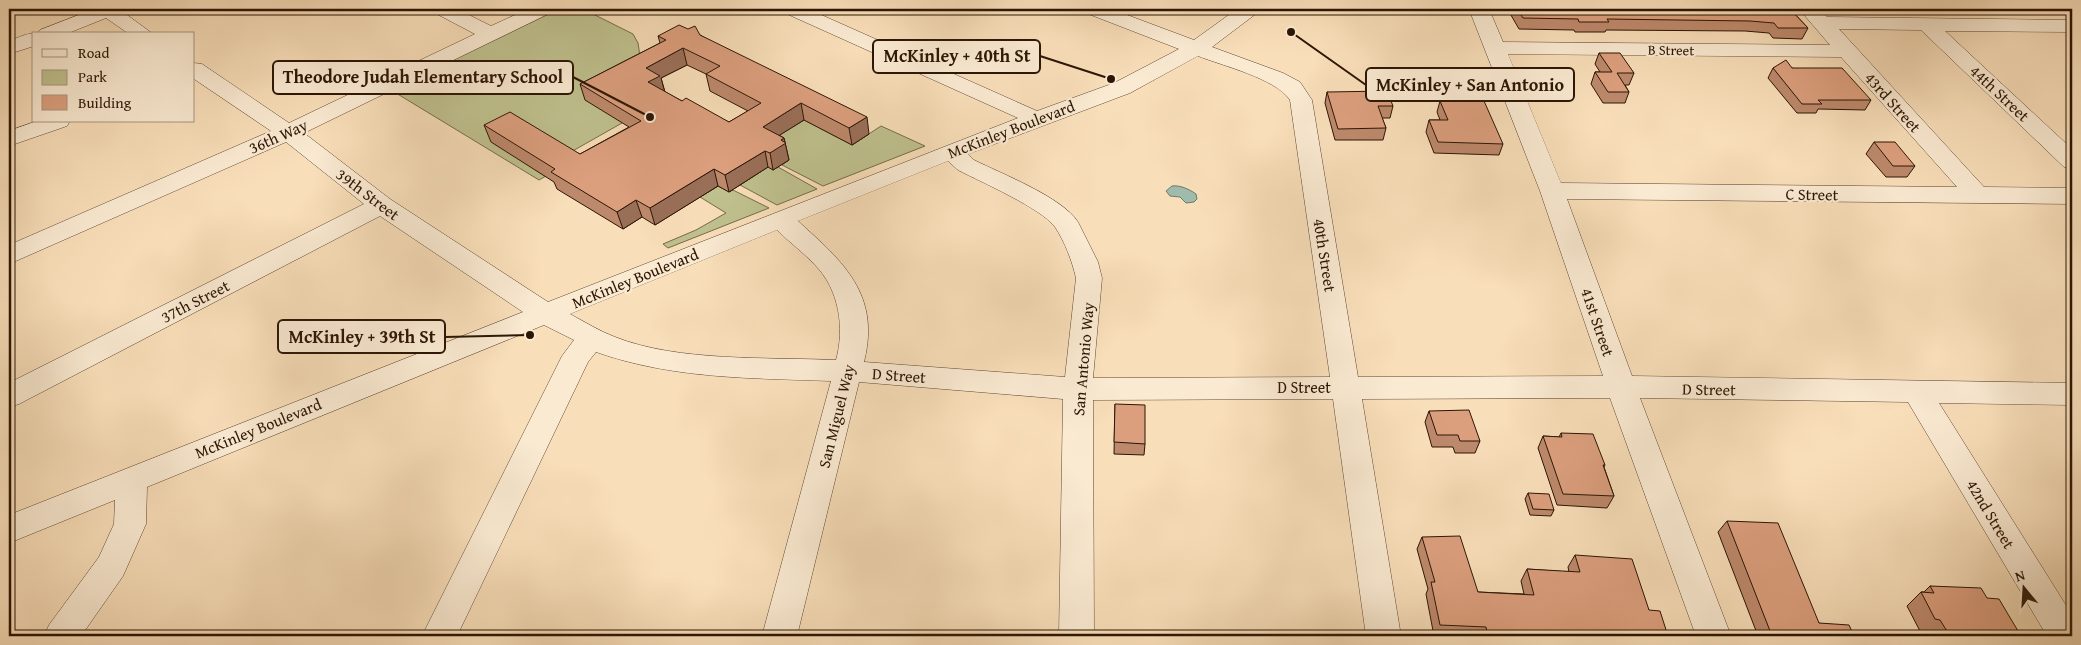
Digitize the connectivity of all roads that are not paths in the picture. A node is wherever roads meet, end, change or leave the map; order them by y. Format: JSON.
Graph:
{"nodes":[{"id":1,"x":442,"y":9,"type":"edge"},
{"id":2,"x":543,"y":9,"type":"edge"},
{"id":3,"x":792,"y":9,"type":"edge"},
{"id":4,"x":1093,"y":9,"type":"edge"},
{"id":5,"x":1250,"y":9,"type":"edge"},
{"id":6,"x":1479,"y":9,"type":"edge"},
{"id":7,"x":2005,"y":9,"type":"edge"},
{"id":8,"x":108,"y":10,"type":"edge"},
{"id":9,"x":1815,"y":16,"type":"edge"},
{"id":10,"x":1927,"y":25,"type":"junction"},
{"id":11,"x":2024,"y":25,"type":"junction"},
{"id":12,"x":2072,"y":26,"type":"edge"},
{"id":13,"x":51,"y":32,"type":"edge"},
{"id":14,"x":140,"y":32,"type":"edge"},
{"id":15,"x":490,"y":34,"type":"junction"},
{"id":16,"x":32,"y":39,"type":"edge"},
{"id":17,"x":9,"y":48,"type":"edge"},
{"id":18,"x":1197,"y":48,"type":"junction"},
{"id":19,"x":1494,"y":48,"type":"junction"},
{"id":20,"x":1847,"y":51,"type":"junction"},
{"id":21,"x":195,"y":71,"type":"edge"},
{"id":22,"x":1035,"y":119,"type":"junction"},
{"id":23,"x":56,"y":122,"type":"edge"},
{"id":24,"x":288,"y":132,"type":"junction"},
{"id":25,"x":9,"y":140,"type":"edge"},
{"id":26,"x":952,"y":152,"type":"junction"},
{"id":27,"x":2072,"y":162,"type":"edge"},
{"id":28,"x":1552,"y":191,"type":"junction"},
{"id":29,"x":1976,"y":195,"type":"junction"},
{"id":30,"x":2072,"y":196,"type":"edge"},
{"id":31,"x":381,"y":205,"type":"junction"},
{"id":32,"x":781,"y":219,"type":"junction"},
{"id":33,"x":9,"y":255,"type":"edge"},
{"id":34,"x":546,"y":314,"type":"junction"},
{"id":35,"x":592,"y":339,"type":"junction"},
{"id":36,"x":848,"y":371,"type":"junction"},
{"id":37,"x":1346,"y":387,"type":"junction"},
{"id":38,"x":1621,"y":387,"type":"junction"},
{"id":39,"x":1078,"y":389,"type":"junction"},
{"id":40,"x":1917,"y":392,"type":"junction"},
{"id":41,"x":2072,"y":394,"type":"edge"},
{"id":42,"x":9,"y":396,"type":"edge"},
{"id":43,"x":130,"y":479,"type":"junction"},
{"id":44,"x":9,"y":529,"type":"edge"},
{"id":45,"x":62,"y":636,"type":"edge"},
{"id":46,"x":439,"y":636,"type":"edge"},
{"id":47,"x":779,"y":636,"type":"edge"},
{"id":48,"x":1076,"y":636,"type":"edge"},
{"id":49,"x":1384,"y":636,"type":"edge"},
{"id":50,"x":1713,"y":636,"type":"edge"},
{"id":51,"x":2066,"y":636,"type":"edge"}],
"edges":[{"from":1,"to":15,"type":"street"},
{"from":2,"to":15,"type":"street","name":"36th Way"},
{"from":3,"to":22,"type":"street"},
{"from":4,"to":18,"type":"street","name":"40th Street"},
{"from":5,"to":18,"type":"street","name":"McKinley Boulevard"},
{"from":6,"to":19,"type":"street","name":"41st Street"},
{"from":7,"to":11,"type":"street"},
{"from":8,"to":13,"type":"street"},
{"from":8,"to":14,"type":"street"},
{"from":9,"to":10,"type":"street"},
{"from":9,"to":20,"type":"street","name":"43rd Street"},
{"from":10,"to":11,"type":"street"},
{"from":10,"to":27,"type":"street","name":"44th Street"},
{"from":11,"to":12,"type":"street"},
{"from":15,"to":24,"type":"street","name":"36th Way"},
{"from":16,"to":17,"type":"street"},
{"from":18,"to":22,"type":"street","name":"McKinley Boulevard"},
{"from":18,"to":37,"type":"street","name":"40th Street"},
{"from":19,"to":20,"type":"street","name":"B Street"},
{"from":19,"to":28,"type":"street","name":"41st Street"},
{"from":20,"to":29,"type":"street","name":"43rd Street"},
{"from":21,"to":24,"type":"street","name":"39th Street"},
{"from":22,"to":26,"type":"street","name":"McKinley Boulevard"},
{"from":23,"to":25,"type":"street"},
{"from":24,"to":31,"type":"street","name":"39th Street"},
{"from":24,"to":33,"type":"street","name":"36th Way"},
{"from":26,"to":32,"type":"street","name":"McKinley Boulevard"},
{"from":26,"to":39,"type":"street","name":"San Antonio Way"},
{"from":28,"to":29,"type":"street","name":"C Street"},
{"from":28,"to":38,"type":"street","name":"41st Street"},
{"from":29,"to":30,"type":"street","name":"C Street"},
{"from":31,"to":34,"type":"street","name":"39th Street"},
{"from":31,"to":42,"type":"street","name":"37th Street"},
{"from":32,"to":34,"type":"street","name":"McKinley Boulevard"},
{"from":32,"to":36,"type":"street","name":"San Miguel Way"},
{"from":34,"to":35,"type":"street","name":"D Street"},
{"from":34,"to":43,"type":"street","name":"McKinley Boulevard"},
{"from":35,"to":36,"type":"street","name":"D Street"},
{"from":35,"to":46,"type":"street"},
{"from":36,"to":39,"type":"street","name":"D Street"},
{"from":36,"to":47,"type":"street","name":"San Miguel Way"},
{"from":37,"to":38,"type":"street","name":"D Street"},
{"from":37,"to":39,"type":"street","name":"D Street"},
{"from":37,"to":49,"type":"street","name":"40th Street"},
{"from":38,"to":40,"type":"street","name":"D Street"},
{"from":38,"to":50,"type":"street","name":"41st Street"},
{"from":39,"to":48,"type":"street","name":"San Antonio Way"},
{"from":40,"to":41,"type":"street","name":"D Street"},
{"from":40,"to":51,"type":"street","name":"42nd Street"},
{"from":43,"to":44,"type":"street","name":"McKinley Boulevard"},
{"from":43,"to":45,"type":"street"}]}
